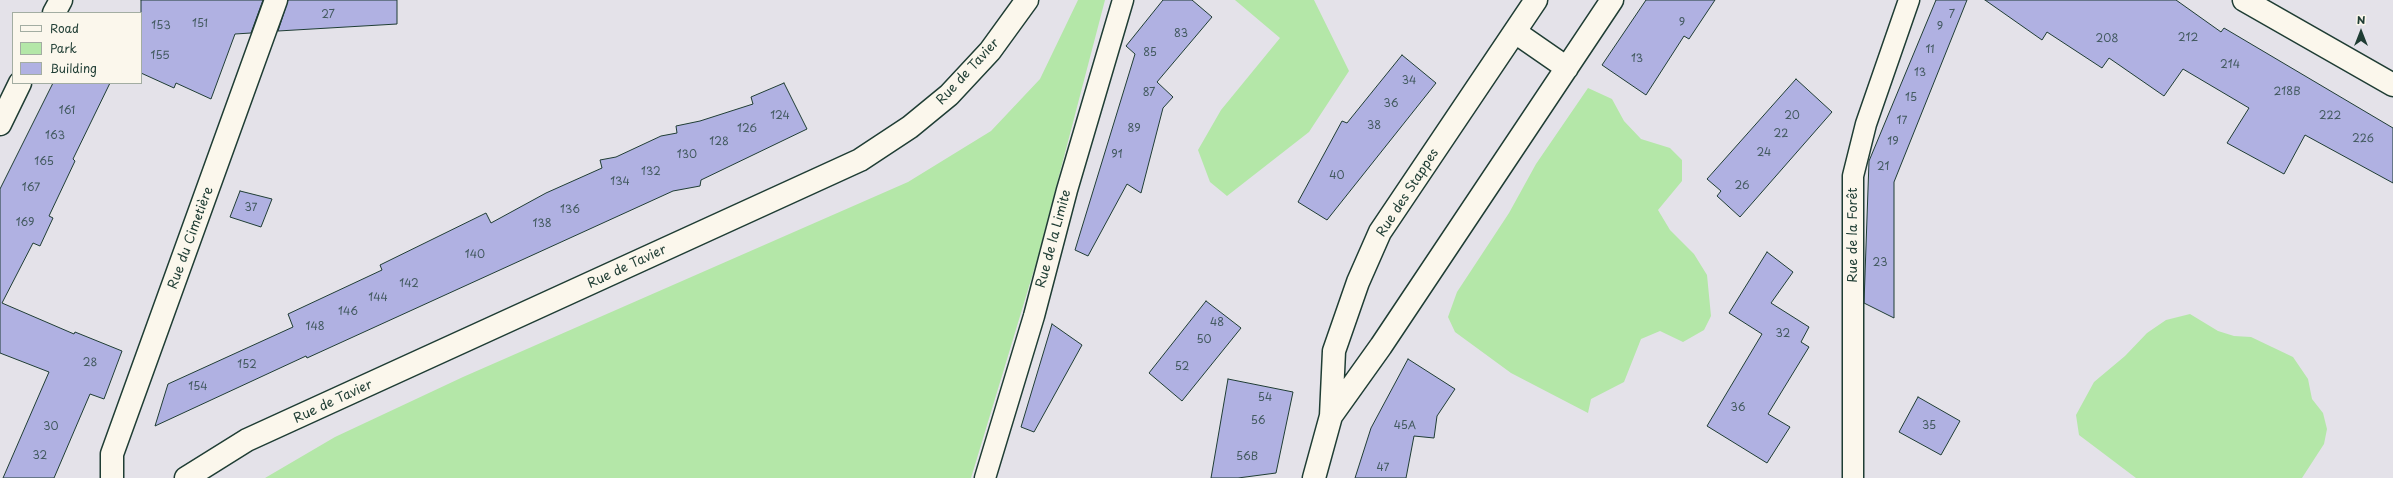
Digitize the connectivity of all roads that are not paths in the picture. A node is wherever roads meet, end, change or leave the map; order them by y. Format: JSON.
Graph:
{"nodes":[{"id":1,"x":60,"y":0,"type":"edge"},
{"id":2,"x":276,"y":0,"type":"edge"},
{"id":3,"x":1027,"y":0,"type":"edge"},
{"id":4,"x":1123,"y":0,"type":"edge"},
{"id":5,"x":1536,"y":0,"type":"edge"},
{"id":6,"x":1612,"y":0,"type":"edge"},
{"id":7,"x":1909,"y":0,"type":"edge"},
{"id":8,"x":2244,"y":0,"type":"edge"},
{"id":9,"x":54,"y":12,"type":"edge"},
{"id":10,"x":1515,"y":32,"type":"junction"},
{"id":11,"x":1567,"y":68,"type":"junction"},
{"id":12,"x":20,"y":84,"type":"edge"},
{"id":13,"x":2393,"y":85,"type":"edge"},
{"id":14,"x":0,"y":124,"type":"edge"},
{"id":15,"x":1331,"y":416,"type":"junction"},
{"id":16,"x":112,"y":478,"type":"edge"},
{"id":17,"x":186,"y":478,"type":"edge"},
{"id":18,"x":985,"y":478,"type":"edge"},
{"id":19,"x":1314,"y":478,"type":"edge"},
{"id":20,"x":1853,"y":478,"type":"edge"}],
"edges":[{"from":1,"to":9,"type":"street"},
{"from":2,"to":16,"type":"street","name":"Rue du Cimetière"},
{"from":3,"to":17,"type":"street","name":"Rue de Tavier"},
{"from":4,"to":18,"type":"lane","name":"Rue de la Limite"},
{"from":5,"to":10,"type":"street","name":"Rue des Stappes"},
{"from":6,"to":11,"type":"street","name":"Rue des Stappes"},
{"from":7,"to":20,"type":"lane","name":"Rue de la Forêt"},
{"from":8,"to":13,"type":"street"},
{"from":10,"to":11,"type":"street"},
{"from":10,"to":15,"type":"street","name":"Rue des Stappes"},
{"from":11,"to":15,"type":"street","name":"Rue des Stappes"},
{"from":12,"to":14,"type":"street"},
{"from":15,"to":19,"type":"street","name":"Rue des Stappes"}]}
